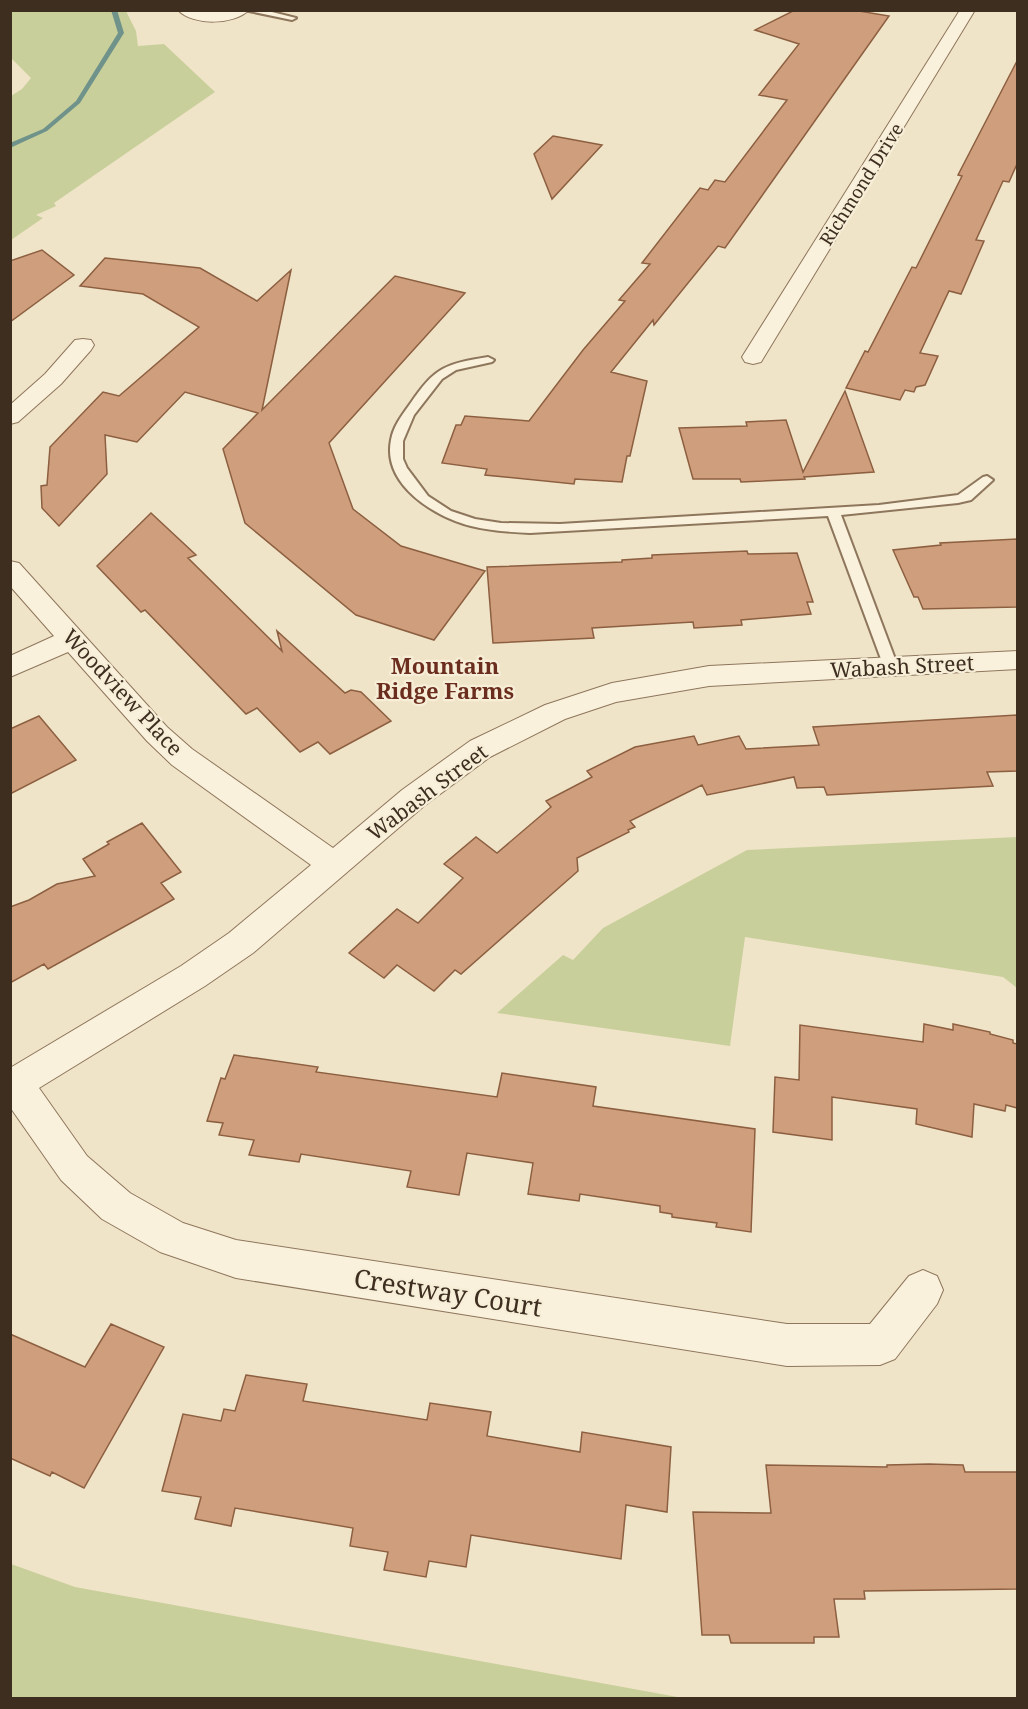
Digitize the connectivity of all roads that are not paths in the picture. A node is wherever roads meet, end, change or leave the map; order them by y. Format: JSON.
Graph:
{"nodes":[{"id":1,"x":185,"y":10,"type":"edge"},
{"id":2,"x":242,"y":10,"type":"edge"},
{"id":3,"x":248,"y":10,"type":"edge"},
{"id":4,"x":968,"y":10,"type":"edge"},
{"id":5,"x":292,"y":18,"type":"dead end"},
{"id":6,"x":83,"y":345,"type":"dead end"},
{"id":7,"x":753,"y":357,"type":"dead end"},
{"id":8,"x":488,"y":360,"type":"dead end"},
{"id":9,"x":10,"y":417,"type":"edge"},
{"id":10,"x":987,"y":480,"type":"dead end"},
{"id":11,"x":833,"y":511,"type":"junction"},
{"id":12,"x":10,"y":569,"type":"edge"},
{"id":13,"x":72,"y":639,"type":"junction"},
{"id":14,"x":1017,"y":660,"type":"edge"},
{"id":15,"x":891,"y":667,"type":"junction"},
{"id":16,"x":10,"y":668,"type":"edge"},
{"id":17,"x":334,"y":865,"type":"junction"},
{"id":18,"x":13,"y":1086,"type":"edge"},
{"id":19,"x":923,"y":1290,"type":"dead end"}],
"edges":[{"from":1,"to":2,"type":"street"},
{"from":3,"to":5,"type":"lane"},
{"from":4,"to":7,"type":"street","name":"Richmond Drive"},
{"from":6,"to":9,"type":"street"},
{"from":8,"to":11,"type":"lane"},
{"from":10,"to":11,"type":"lane"},
{"from":11,"to":15,"type":"lane"},
{"from":12,"to":13,"type":"street","name":"Woodview Place"},
{"from":13,"to":16,"type":"street"},
{"from":13,"to":17,"type":"street","name":"Woodview Place"},
{"from":14,"to":15,"type":"street","name":"Wabash Street"},
{"from":15,"to":17,"type":"street","name":"Wabash Street"},
{"from":17,"to":18,"type":"street","name":"Wabash Street"},
{"from":18,"to":19,"type":"street","name":"Crestway Court"}]}
